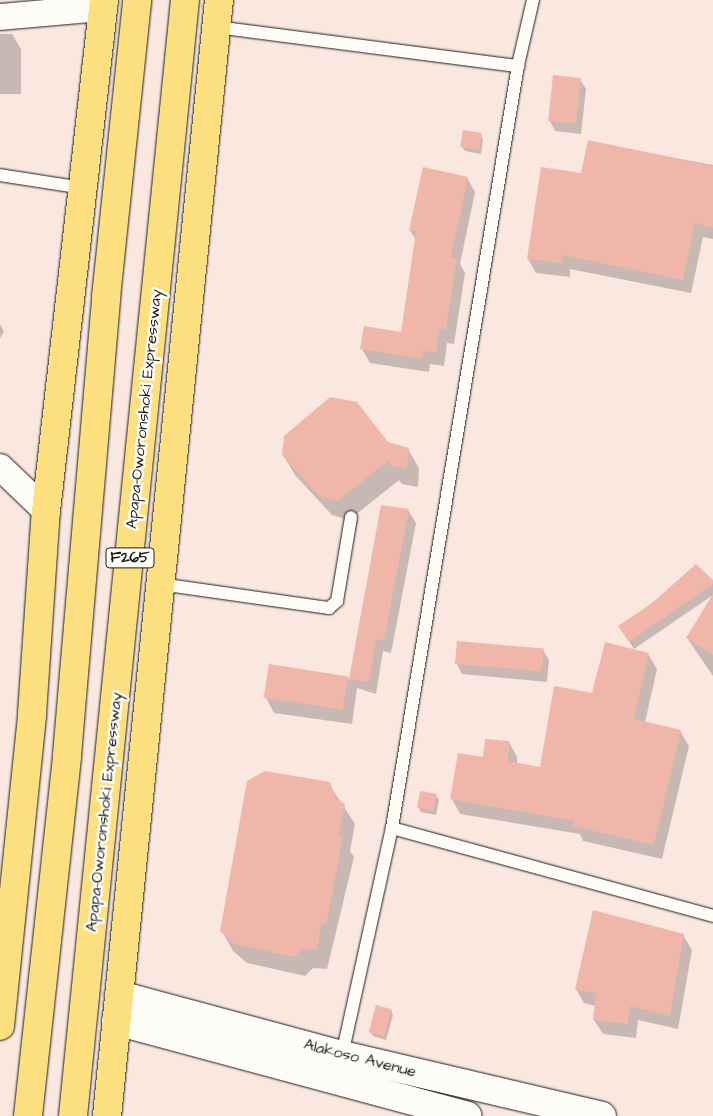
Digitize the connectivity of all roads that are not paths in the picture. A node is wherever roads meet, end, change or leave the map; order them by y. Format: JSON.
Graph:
{"nodes":[{"id":1,"x":137,"y":0,"type":"edge"},
{"id":2,"x":185,"y":0,"type":"edge"},
{"id":3,"x":219,"y":0,"type":"edge"},
{"id":4,"x":532,"y":0,"type":"edge"},
{"id":5,"x":103,"y":4,"type":"edge"},
{"id":6,"x":0,"y":17,"type":"edge"},
{"id":7,"x":216,"y":27,"type":"junction"},
{"id":8,"x":518,"y":66,"type":"junction"},
{"id":9,"x":0,"y":174,"type":"edge"},
{"id":10,"x":82,"y":188,"type":"junction"},
{"id":11,"x":0,"y":467,"type":"edge"},
{"id":12,"x":46,"y":511,"type":"junction"},
{"id":13,"x":351,"y":516,"type":"dead end"},
{"id":14,"x":160,"y":584,"type":"junction"},
{"id":15,"x":392,"y":828,"type":"junction"},
{"id":16,"x":7,"y":875,"type":"edge"},
{"id":17,"x":713,"y":916,"type":"edge"},
{"id":18,"x":118,"y":1008,"type":"junction"},
{"id":19,"x":0,"y":1026,"type":"edge"},
{"id":20,"x":342,"y":1055,"type":"junction"},
{"id":21,"x":28,"y":1116,"type":"edge"},
{"id":22,"x":73,"y":1116,"type":"edge"},
{"id":23,"x":107,"y":1116,"type":"edge"},
{"id":24,"x":467,"y":1116,"type":"edge"},
{"id":25,"x":602,"y":1116,"type":"edge"}],
"edges":[{"from":1,"to":21,"type":"main road","number":"F265"},
{"from":2,"to":22,"type":"main road","name":"Apapa-Oworonshoki Expressway","number":"F265"},
{"from":3,"to":7,"type":"main road","name":"Apapa-Oworonshoki Expressway"},
{"from":4,"to":8,"type":"lane"},
{"from":5,"to":6,"type":"street"},
{"from":5,"to":10,"type":"main road"},
{"from":7,"to":8,"type":"lane"},
{"from":7,"to":14,"type":"main road","name":"Apapa-Oworonshoki Expressway"},
{"from":8,"to":15,"type":"lane"},
{"from":9,"to":10,"type":"lane"},
{"from":10,"to":12,"type":"main road"},
{"from":11,"to":12,"type":"street"},
{"from":12,"to":16,"type":"main road"},
{"from":13,"to":14,"type":"lane"},
{"from":14,"to":18,"type":"main road","name":"Apapa-Oworonshoki Expressway"},
{"from":15,"to":17,"type":"lane"},
{"from":15,"to":20,"type":"lane"},
{"from":16,"to":19,"type":"main road"},
{"from":18,"to":20,"type":"street","name":"Alakoso Avenue"},
{"from":18,"to":23,"type":"main road","name":"Apapa-Oworonshoki Expressway"},
{"from":18,"to":24,"type":"street","name":"Alakoso Avenue"},
{"from":20,"to":25,"type":"street","name":"Alakoso Avenue"}]}
